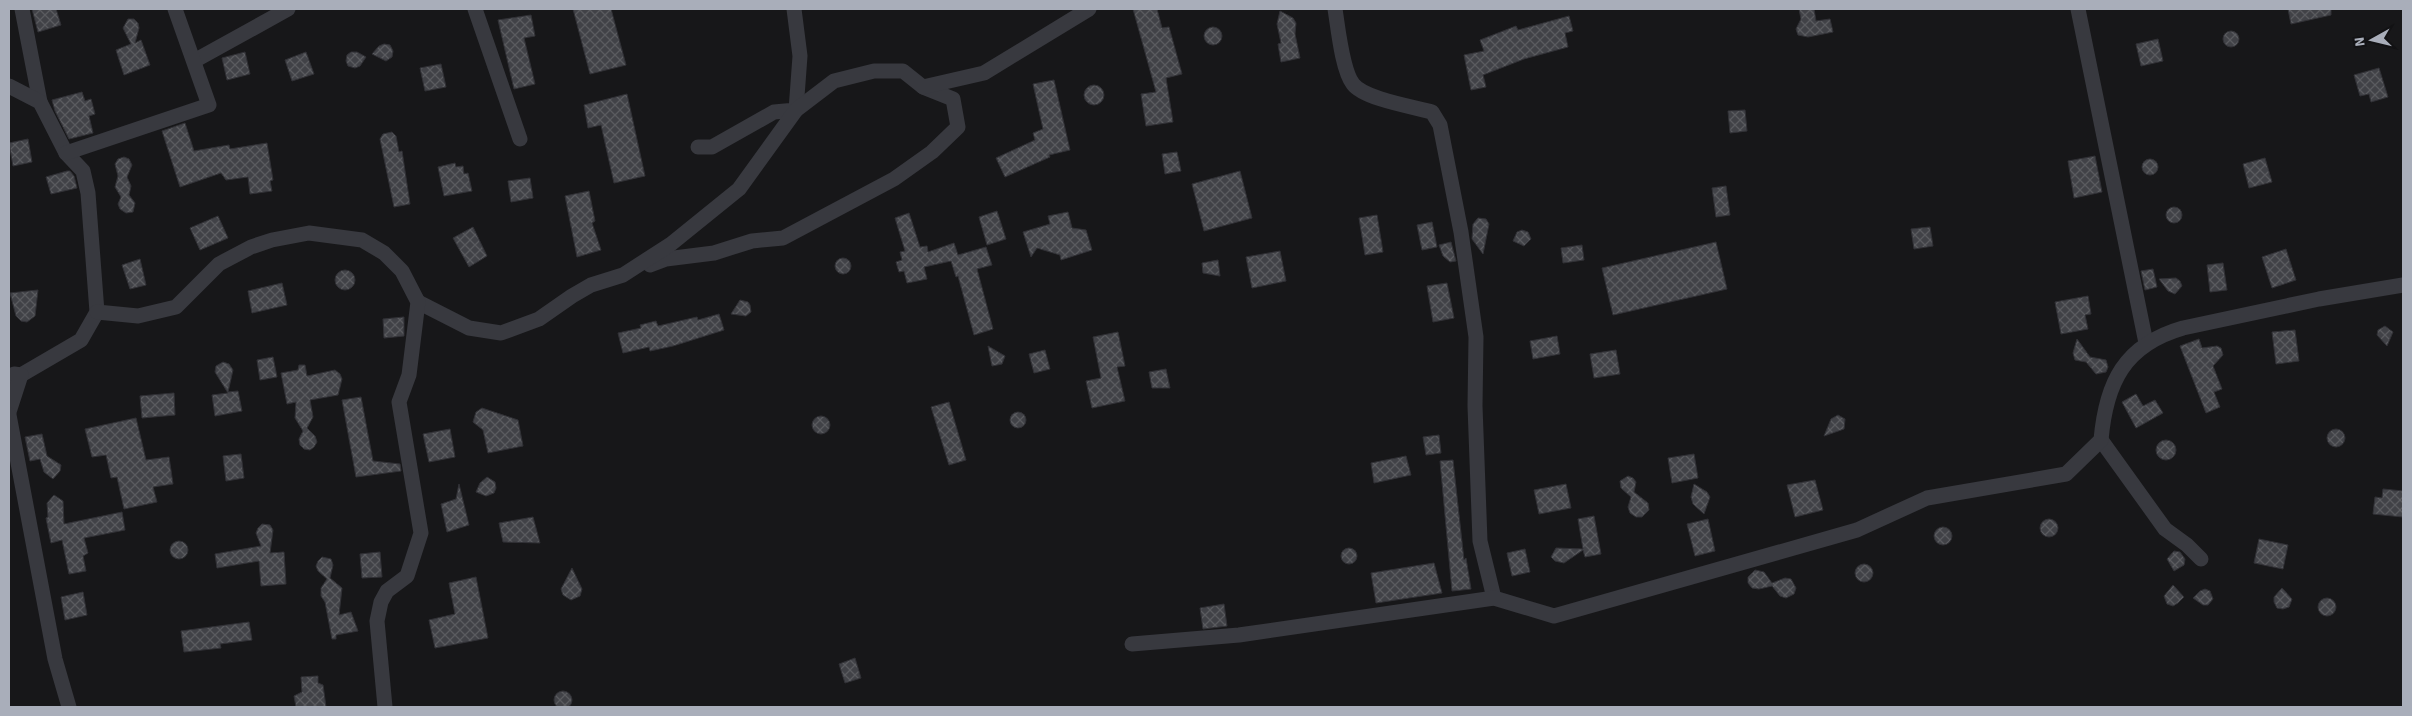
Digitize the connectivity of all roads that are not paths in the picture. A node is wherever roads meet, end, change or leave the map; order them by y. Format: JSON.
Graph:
{"nodes":[{"id":1,"x":22,"y":9,"type":"edge"},
{"id":2,"x":175,"y":9,"type":"edge"},
{"id":3,"x":288,"y":9,"type":"edge"},
{"id":4,"x":475,"y":9,"type":"edge"},
{"id":5,"x":794,"y":9,"type":"edge"},
{"id":6,"x":1088,"y":9,"type":"edge"},
{"id":7,"x":1335,"y":9,"type":"edge"},
{"id":8,"x":2078,"y":9,"type":"edge"},
{"id":9,"x":194,"y":61,"type":"junction"},
{"id":10,"x":9,"y":86,"type":"edge"},
{"id":11,"x":924,"y":87,"type":"junction"},
{"id":12,"x":40,"y":102,"type":"junction"},
{"id":13,"x":796,"y":110,"type":"junction"},
{"id":14,"x":520,"y":139,"type":"dead end"},
{"id":15,"x":698,"y":147,"type":"dead end"},
{"id":16,"x":66,"y":153,"type":"junction"},
{"id":17,"x":623,"y":275,"type":"junction"},
{"id":18,"x":2403,"y":285,"type":"edge"},
{"id":19,"x":418,"y":302,"type":"junction"},
{"id":20,"x":97,"y":312,"type":"junction"},
{"id":21,"x":2146,"y":343,"type":"junction"},
{"id":22,"x":13,"y":375,"type":"edge"},
{"id":23,"x":9,"y":413,"type":"edge"},
{"id":24,"x":2101,"y":440,"type":"junction"},
{"id":25,"x":2201,"y":559,"type":"dead end"},
{"id":26,"x":1494,"y":598,"type":"junction"},
{"id":27,"x":1132,"y":644,"type":"dead end"},
{"id":28,"x":69,"y":707,"type":"edge"},
{"id":29,"x":385,"y":707,"type":"edge"}],
"edges":[{"from":1,"to":12,"type":"street"},
{"from":2,"to":9,"type":"street"},
{"from":3,"to":9,"type":"street"},
{"from":4,"to":14,"type":"street"},
{"from":5,"to":13,"type":"street"},
{"from":6,"to":11,"type":"street"},
{"from":7,"to":26,"type":"street"},
{"from":8,"to":21,"type":"street"},
{"from":9,"to":16,"type":"street"},
{"from":10,"to":12,"type":"street"},
{"from":11,"to":13,"type":"street"},
{"from":11,"to":17,"type":"street"},
{"from":12,"to":16,"type":"street"},
{"from":13,"to":15,"type":"street"},
{"from":13,"to":17,"type":"street"},
{"from":16,"to":20,"type":"street"},
{"from":17,"to":19,"type":"street"},
{"from":18,"to":21,"type":"street"},
{"from":19,"to":20,"type":"street"},
{"from":19,"to":29,"type":"street"},
{"from":20,"to":22,"type":"street"},
{"from":21,"to":24,"type":"street"},
{"from":22,"to":23,"type":"street"},
{"from":23,"to":28,"type":"street"},
{"from":24,"to":25,"type":"street"},
{"from":24,"to":26,"type":"street"},
{"from":26,"to":27,"type":"street"}]}
